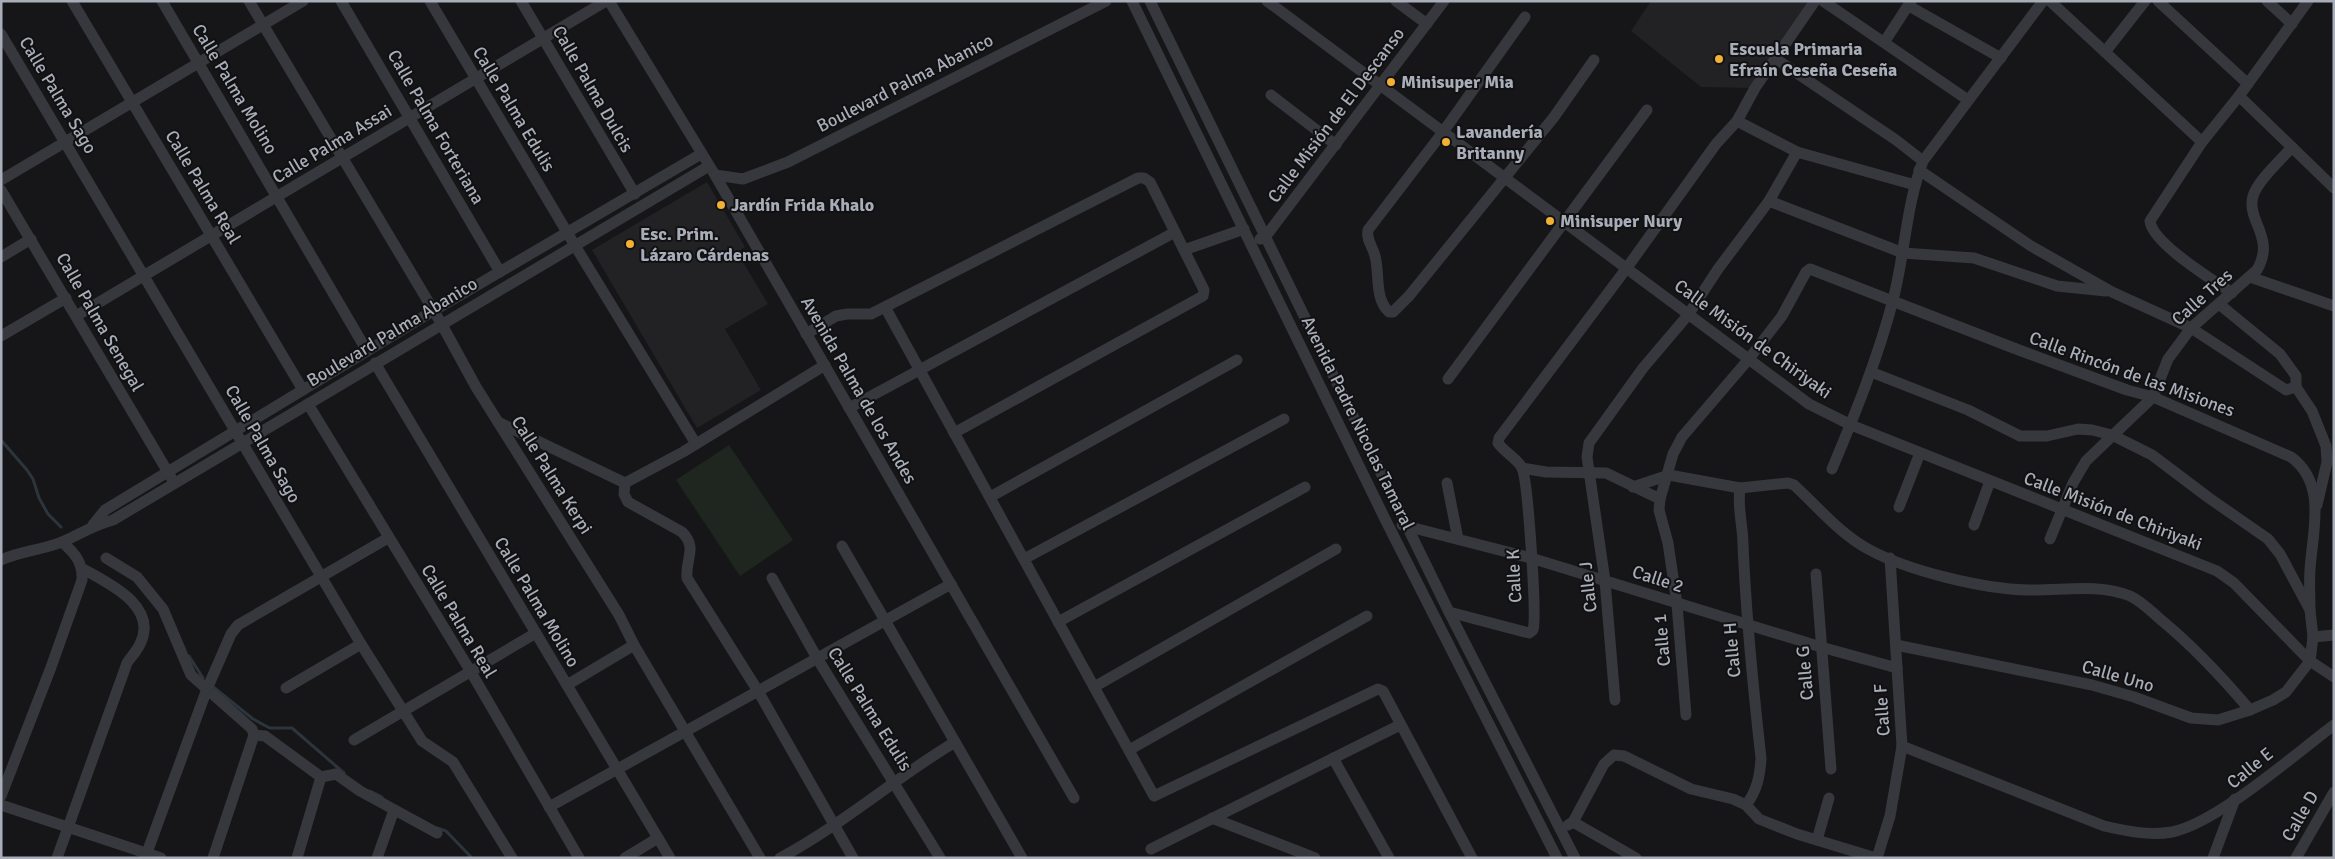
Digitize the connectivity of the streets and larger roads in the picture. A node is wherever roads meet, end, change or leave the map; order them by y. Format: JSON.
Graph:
{"nodes":[{"id":1,"x":72,"y":1,"type":"edge"},
{"id":2,"x":162,"y":1,"type":"edge"},
{"id":3,"x":249,"y":1,"type":"edge"},
{"id":4,"x":303,"y":1,"type":"edge"},
{"id":5,"x":341,"y":1,"type":"edge"},
{"id":6,"x":430,"y":1,"type":"edge"},
{"id":7,"x":521,"y":1,"type":"edge"},
{"id":8,"x":608,"y":1,"type":"edge"},
{"id":9,"x":1106,"y":1,"type":"edge"},
{"id":10,"x":1132,"y":1,"type":"edge"},
{"id":11,"x":1150,"y":1,"type":"edge"},
{"id":12,"x":1267,"y":1,"type":"edge"},
{"id":13,"x":1396,"y":1,"type":"edge"},
{"id":14,"x":1444,"y":1,"type":"edge"},
{"id":15,"x":1815,"y":1,"type":"edge"},
{"id":16,"x":1823,"y":1,"type":"edge"},
{"id":17,"x":2043,"y":1,"type":"edge"},
{"id":18,"x":2050,"y":1,"type":"edge"},
{"id":19,"x":2145,"y":1,"type":"edge"},
{"id":20,"x":2158,"y":1,"type":"edge"},
{"id":21,"x":2267,"y":1,"type":"edge"},
{"id":22,"x":2308,"y":1,"type":"edge"},
{"id":23,"x":1910,"y":4,"type":"edge"},
{"id":24,"x":1525,"y":17,"type":"dead end"},
{"id":25,"x":1427,"y":24,"type":"junction"},
{"id":26,"x":2292,"y":24,"type":"junction"},
{"id":27,"x":263,"y":25,"type":"junction"},
{"id":28,"x":1,"y":34,"type":"edge"},
{"id":29,"x":544,"y":38,"type":"junction"},
{"id":30,"x":1885,"y":41,"type":"junction"},
{"id":31,"x":2105,"y":52,"type":"junction"},
{"id":32,"x":2002,"y":58,"type":"junction"},
{"id":33,"x":1776,"y":59,"type":"junction"},
{"id":34,"x":1594,"y":60,"type":"dead end"},
{"id":35,"x":199,"y":63,"type":"junction"},
{"id":36,"x":476,"y":79,"type":"junction"},
{"id":37,"x":2248,"y":84,"type":"junction"},
{"id":38,"x":1382,"y":86,"type":"junction"},
{"id":39,"x":1271,"y":95,"type":"dead end"},
{"id":40,"x":2239,"y":96,"type":"junction"},
{"id":41,"x":1968,"y":100,"type":"junction"},
{"id":42,"x":132,"y":103,"type":"junction"},
{"id":43,"x":1647,"y":110,"type":"dead end"},
{"id":44,"x":411,"y":117,"type":"junction"},
{"id":45,"x":1737,"y":121,"type":"junction"},
{"id":46,"x":1443,"y":132,"type":"junction"},
{"id":47,"x":66,"y":142,"type":"junction"},
{"id":48,"x":2202,"y":142,"type":"junction"},
{"id":49,"x":1336,"y":145,"type":"junction"},
{"id":50,"x":2292,"y":148,"type":"junction"},
{"id":51,"x":1796,"y":152,"type":"junction"},
{"id":52,"x":701,"y":154,"type":"junction"},
{"id":53,"x":343,"y":158,"type":"junction"},
{"id":54,"x":1921,"y":166,"type":"junction"},
{"id":55,"x":712,"y":171,"type":"junction"},
{"id":56,"x":1505,"y":177,"type":"junction"},
{"id":57,"x":1,"y":180,"type":"edge"},
{"id":58,"x":1915,"y":185,"type":"junction"},
{"id":59,"x":2334,"y":188,"type":"edge"},
{"id":60,"x":1,"y":190,"type":"edge"},
{"id":61,"x":635,"y":194,"type":"junction"},
{"id":62,"x":278,"y":196,"type":"junction"},
{"id":63,"x":1769,"y":201,"type":"junction"},
{"id":64,"x":1564,"y":222,"type":"junction"},
{"id":65,"x":1244,"y":229,"type":"junction"},
{"id":66,"x":1175,"y":232,"type":"junction"},
{"id":67,"x":568,"y":234,"type":"junction"},
{"id":68,"x":212,"y":236,"type":"junction"},
{"id":69,"x":1266,"y":236,"type":"junction"},
{"id":70,"x":30,"y":239,"type":"junction"},
{"id":71,"x":1252,"y":243,"type":"junction"},
{"id":72,"x":574,"y":244,"type":"junction"},
{"id":73,"x":1184,"y":250,"type":"junction"},
{"id":74,"x":1903,"y":253,"type":"junction"},
{"id":75,"x":1,"y":257,"type":"edge"},
{"id":76,"x":1626,"y":269,"type":"junction"},
{"id":77,"x":1810,"y":269,"type":"joint"},
{"id":78,"x":500,"y":272,"type":"junction"},
{"id":79,"x":145,"y":275,"type":"junction"},
{"id":80,"x":2250,"y":277,"type":"junction"},
{"id":81,"x":2112,"y":292,"type":"junction"},
{"id":82,"x":2232,"y":293,"type":"junction"},
{"id":83,"x":66,"y":298,"type":"junction"},
{"id":84,"x":1892,"y":302,"type":"junction"},
{"id":85,"x":2219,"y":304,"type":"junction"},
{"id":86,"x":2334,"y":306,"type":"edge"},
{"id":87,"x":885,"y":307,"type":"junction"},
{"id":88,"x":434,"y":311,"type":"junction"},
{"id":89,"x":1688,"y":314,"type":"junction"},
{"id":90,"x":76,"y":316,"type":"junction"},
{"id":91,"x":441,"y":323,"type":"junction"},
{"id":92,"x":2191,"y":328,"type":"junction"},
{"id":93,"x":806,"y":334,"type":"junction"},
{"id":94,"x":1,"y":336,"type":"edge"},
{"id":95,"x":367,"y":351,"type":"junction"},
{"id":96,"x":1237,"y":360,"type":"dead end"},
{"id":97,"x":1748,"y":360,"type":"junction"},
{"id":98,"x":375,"y":363,"type":"junction"},
{"id":99,"x":824,"y":366,"type":"junction"},
{"id":100,"x":920,"y":371,"type":"junction"},
{"id":101,"x":1871,"y":372,"type":"junction"},
{"id":102,"x":1448,"y":379,"type":"dead end"},
{"id":103,"x":2296,"y":387,"type":"junction"},
{"id":104,"x":303,"y":390,"type":"junction"},
{"id":105,"x":2152,"y":397,"type":"junction"},
{"id":106,"x":308,"y":404,"type":"junction"},
{"id":107,"x":849,"y":408,"type":"junction"},
{"id":108,"x":1284,"y":419,"type":"dead end"},
{"id":109,"x":497,"y":422,"type":"junction"},
{"id":110,"x":1851,"y":425,"type":"junction"},
{"id":111,"x":236,"y":432,"type":"junction"},
{"id":112,"x":954,"y":432,"type":"junction"},
{"id":113,"x":2112,"y":435,"type":"junction"},
{"id":114,"x":242,"y":444,"type":"junction"},
{"id":115,"x":696,"y":444,"type":"junction"},
{"id":116,"x":1920,"y":453,"type":"junction"},
{"id":117,"x":1522,"y":468,"type":"junction"},
{"id":118,"x":1832,"y":469,"type":"dead end"},
{"id":119,"x":1589,"y":471,"type":"junction"},
{"id":120,"x":168,"y":472,"type":"junction"},
{"id":121,"x":1669,"y":475,"type":"junction"},
{"id":122,"x":1990,"y":482,"type":"junction"},
{"id":123,"x":175,"y":483,"type":"junction"},
{"id":124,"x":624,"y":483,"type":"junction"},
{"id":125,"x":1447,"y":483,"type":"dead end"},
{"id":126,"x":1305,"y":487,"type":"dead end"},
{"id":127,"x":1634,"y":487,"type":"junction"},
{"id":128,"x":1740,"y":488,"type":"junction"},
{"id":129,"x":990,"y":497,"type":"junction"},
{"id":130,"x":1660,"y":499,"type":"junction"},
{"id":131,"x":1899,"y":507,"type":"dead end"},
{"id":132,"x":2316,"y":510,"type":"junction"},
{"id":133,"x":2063,"y":511,"type":"junction"},
{"id":134,"x":1386,"y":521,"type":"junction"},
{"id":135,"x":93,"y":525,"type":"junction"},
{"id":136,"x":1407,"y":526,"type":"junction"},
{"id":137,"x":1974,"y":526,"type":"dead end"},
{"id":138,"x":388,"y":538,"type":"junction"},
{"id":139,"x":1458,"y":539,"type":"junction"},
{"id":140,"x":2050,"y":539,"type":"dead end"},
{"id":141,"x":62,"y":542,"type":"junction"},
{"id":142,"x":842,"y":546,"type":"dead end"},
{"id":143,"x":1336,"y":549,"type":"dead end"},
{"id":144,"x":106,"y":558,"type":"dead end"},
{"id":145,"x":1532,"y":558,"type":"junction"},
{"id":146,"x":1890,"y":558,"type":"junction"},
{"id":147,"x":1,"y":560,"type":"edge"},
{"id":148,"x":1024,"y":560,"type":"junction"},
{"id":149,"x":83,"y":569,"type":"junction"},
{"id":150,"x":1816,"y":574,"type":"dead end"},
{"id":151,"x":322,"y":578,"type":"junction"},
{"id":152,"x":772,"y":578,"type":"dead end"},
{"id":153,"x":1605,"y":581,"type":"junction"},
{"id":154,"x":951,"y":584,"type":"junction"},
{"id":155,"x":1677,"y":604,"type":"junction"},
{"id":156,"x":2310,"y":610,"type":"junction"},
{"id":157,"x":1449,"y":612,"type":"junction"},
{"id":158,"x":1368,"y":616,"type":"dead end"},
{"id":159,"x":885,"y":621,"type":"junction"},
{"id":160,"x":1058,"y":622,"type":"junction"},
{"id":161,"x":1746,"y":625,"type":"junction"},
{"id":162,"x":536,"y":632,"type":"junction"},
{"id":163,"x":2334,"y":636,"type":"edge"},
{"id":164,"x":2313,"y":637,"type":"junction"},
{"id":165,"x":361,"y":644,"type":"junction"},
{"id":166,"x":634,"y":644,"type":"junction"},
{"id":167,"x":1896,"y":645,"type":"junction"},
{"id":168,"x":1821,"y":648,"type":"junction"},
{"id":169,"x":817,"y":658,"type":"junction"},
{"id":170,"x":2310,"y":660,"type":"junction"},
{"id":171,"x":1897,"y":668,"type":"junction"},
{"id":172,"x":470,"y":672,"type":"junction"},
{"id":173,"x":2334,"y":676,"type":"edge"},
{"id":174,"x":210,"y":684,"type":"junction"},
{"id":175,"x":567,"y":685,"type":"junction"},
{"id":176,"x":1094,"y":687,"type":"junction"},
{"id":177,"x":286,"y":688,"type":"dead end"},
{"id":178,"x":758,"y":691,"type":"junction"},
{"id":179,"x":1615,"y":700,"type":"dead end"},
{"id":180,"x":2250,"y":710,"type":"junction"},
{"id":181,"x":403,"y":711,"type":"junction"},
{"id":182,"x":1686,"y":715,"type":"dead end"},
{"id":183,"x":1400,"y":725,"type":"junction"},
{"id":184,"x":2334,"y":725,"type":"edge"},
{"id":185,"x":686,"y":732,"type":"junction"},
{"id":186,"x":254,"y":735,"type":"junction"},
{"id":187,"x":354,"y":740,"type":"dead end"},
{"id":188,"x":955,"y":742,"type":"junction"},
{"id":189,"x":1902,"y":746,"type":"junction"},
{"id":190,"x":1129,"y":750,"type":"junction"},
{"id":191,"x":1333,"y":758,"type":"junction"},
{"id":192,"x":1831,"y":769,"type":"dead end"},
{"id":193,"x":617,"y":770,"type":"junction"},
{"id":194,"x":321,"y":777,"type":"junction"},
{"id":195,"x":895,"y":781,"type":"junction"},
{"id":196,"x":2334,"y":792,"type":"edge"},
{"id":197,"x":1,"y":796,"type":"edge"},
{"id":198,"x":1074,"y":798,"type":"dead end"},
{"id":199,"x":1829,"y":798,"type":"dead end"},
{"id":200,"x":2235,"y":799,"type":"junction"},
{"id":201,"x":1,"y":805,"type":"edge"},
{"id":202,"x":1746,"y":805,"type":"junction"},
{"id":203,"x":549,"y":808,"type":"junction"},
{"id":204,"x":394,"y":810,"type":"junction"},
{"id":205,"x":1212,"y":818,"type":"junction"},
{"id":206,"x":1573,"y":822,"type":"junction"},
{"id":207,"x":834,"y":825,"type":"junction"},
{"id":208,"x":69,"y":826,"type":"junction"},
{"id":209,"x":1560,"y":829,"type":"junction"},
{"id":210,"x":437,"y":833,"type":"dead end"},
{"id":211,"x":658,"y":838,"type":"junction"},
{"id":212,"x":1817,"y":840,"type":"junction"},
{"id":213,"x":1151,"y":849,"type":"dead end"},
{"id":214,"x":146,"y":855,"type":"edge"},
{"id":215,"x":57,"y":858,"type":"edge"},
{"id":216,"x":161,"y":858,"type":"edge"},
{"id":217,"x":213,"y":858,"type":"edge"},
{"id":218,"x":297,"y":858,"type":"edge"},
{"id":219,"x":377,"y":858,"type":"edge"},
{"id":220,"x":512,"y":858,"type":"edge"},
{"id":221,"x":579,"y":858,"type":"edge"},
{"id":222,"x":625,"y":858,"type":"edge"},
{"id":223,"x":670,"y":858,"type":"edge"},
{"id":224,"x":760,"y":858,"type":"edge"},
{"id":225,"x":780,"y":858,"type":"edge"},
{"id":226,"x":852,"y":858,"type":"edge"},
{"id":227,"x":940,"y":858,"type":"edge"},
{"id":228,"x":1022,"y":858,"type":"edge"},
{"id":229,"x":1315,"y":858,"type":"edge"},
{"id":230,"x":1389,"y":858,"type":"edge"},
{"id":231,"x":1472,"y":858,"type":"edge"},
{"id":232,"x":1557,"y":858,"type":"edge"},
{"id":233,"x":1575,"y":858,"type":"edge"},
{"id":234,"x":1636,"y":858,"type":"edge"},
{"id":235,"x":1877,"y":858,"type":"edge"},
{"id":236,"x":2213,"y":858,"type":"edge"},
{"id":237,"x":2296,"y":858,"type":"edge"}],
"edges":[{"from":1,"to":42,"type":"street","name":"Calle Palma Real"},
{"from":2,"to":35,"type":"street","name":"Calle Palma Molino"},
{"from":3,"to":27,"type":"street"},
{"from":4,"to":27,"type":"street"},
{"from":5,"to":44,"type":"street","name":"Calle Palma Forteriana"},
{"from":6,"to":36,"type":"street","name":"Calle Palma Edulis"},
{"from":7,"to":29,"type":"street","name":"Calle Palma Dulcis"},
{"from":8,"to":29,"type":"street","name":"Calle Palma Assai"},
{"from":8,"to":52,"type":"street","name":"Avenida Palma de los Andes"},
{"from":9,"to":55,"type":"street","name":"Boulevard Palma Abanico"},
{"from":10,"to":65,"type":"street","name":"Avenida Padre Nicolas Tamaral"},
{"from":11,"to":69,"type":"street","name":"Avenida Padre Nicolas Tamaral"},
{"from":12,"to":38,"type":"street","name":"Calle Misión de Chiriyaki"},
{"from":13,"to":25,"type":"street"},
{"from":14,"to":25,"type":"street","name":"Calle Misión de El Descanso"},
{"from":15,"to":33,"type":"street"},
{"from":16,"to":30,"type":"street"},
{"from":17,"to":32,"type":"street"},
{"from":18,"to":31,"type":"street"},
{"from":19,"to":31,"type":"street"},
{"from":20,"to":37,"type":"street"},
{"from":21,"to":26,"type":"street"},
{"from":22,"to":26,"type":"street"},
{"from":23,"to":30,"type":"street"},
{"from":23,"to":32,"type":"street"},
{"from":24,"to":46,"type":"street"},
{"from":25,"to":38,"type":"street","name":"Calle Misión de El Descanso"},
{"from":26,"to":37,"type":"street"},
{"from":27,"to":35,"type":"street"},
{"from":27,"to":53,"type":"street"},
{"from":28,"to":47,"type":"street","name":"Calle Palma Sago"},
{"from":29,"to":36,"type":"street","name":"Calle Palma Assai"},
{"from":29,"to":61,"type":"street","name":"Calle Palma Dulcis"},
{"from":30,"to":41,"type":"street"},
{"from":31,"to":48,"type":"street"},
{"from":32,"to":41,"type":"street"},
{"from":33,"to":45,"type":"street"},
{"from":33,"to":54,"type":"street"},
{"from":34,"to":56,"type":"street"},
{"from":35,"to":42,"type":"street"},
{"from":35,"to":62,"type":"street","name":"Calle Palma Molino"},
{"from":36,"to":44,"type":"street","name":"Calle Palma Assai"},
{"from":36,"to":67,"type":"street","name":"Calle Palma Edulis"},
{"from":37,"to":40,"type":"street"},
{"from":38,"to":46,"type":"street","name":"Calle Misión de Chiriyaki"},
{"from":38,"to":49,"type":"street","name":"Calle Misión de El Descanso"},
{"from":39,"to":49,"type":"street"},
{"from":40,"to":48,"type":"street"},
{"from":40,"to":50,"type":"street"},
{"from":41,"to":54,"type":"street"},
{"from":42,"to":47,"type":"street"},
{"from":42,"to":68,"type":"street","name":"Calle Palma Real"},
{"from":43,"to":64,"type":"street"},
{"from":44,"to":53,"type":"street","name":"Calle Palma Assai"},
{"from":44,"to":78,"type":"street","name":"Calle Palma Forteriana"},
{"from":45,"to":51,"type":"street"},
{"from":45,"to":76,"type":"street"},
{"from":46,"to":56,"type":"street","name":"Calle Misión de Chiriyaki"},
{"from":46,"to":56,"type":"street"},
{"from":47,"to":57,"type":"street"},
{"from":47,"to":79,"type":"street","name":"Calle Palma Sago"},
{"from":48,"to":82,"type":"street"},
{"from":49,"to":69,"type":"street","name":"Calle Misión de El Descanso"},
{"from":50,"to":59,"type":"street"},
{"from":50,"to":80,"type":"street","name":"Calle Tres"},
{"from":51,"to":58,"type":"street"},
{"from":51,"to":63,"type":"street","name":"Calle J"},
{"from":52,"to":55,"type":"street","name":"Avenida Palma de los Andes"},
{"from":52,"to":61,"type":"street","name":"Boulevard Palma Abanico"},
{"from":53,"to":62,"type":"street","name":"Calle Palma Assai"},
{"from":53,"to":88,"type":"street"},
{"from":54,"to":58,"type":"street"},
{"from":54,"to":81,"type":"street"},
{"from":55,"to":72,"type":"street","name":"Boulevard Palma Abanico"},
{"from":55,"to":93,"type":"street","name":"Avenida Palma de los Andes"},
{"from":56,"to":64,"type":"street","name":"Calle Misión de Chiriyaki"},
{"from":58,"to":74,"type":"street"},
{"from":60,"to":70,"type":"street","name":"Calle Palma Senegal"},
{"from":61,"to":67,"type":"street","name":"Boulevard Palma Abanico"},
{"from":62,"to":68,"type":"street","name":"Calle Palma Assai"},
{"from":62,"to":95,"type":"street","name":"Calle Palma Molino"},
{"from":63,"to":74,"type":"street"},
{"from":63,"to":89,"type":"street","name":"Calle J"},
{"from":64,"to":76,"type":"street","name":"Calle Misión de Chiriyaki"},
{"from":64,"to":102,"type":"street"},
{"from":65,"to":71,"type":"street","name":"Avenida Padre Nicolas Tamaral"},
{"from":65,"to":73,"type":"street"},
{"from":66,"to":73,"type":"street"},
{"from":66,"to":87,"type":"street"},
{"from":66,"to":100,"type":"street"},
{"from":67,"to":72,"type":"street","name":"Calle Palma Edulis"},
{"from":67,"to":78,"type":"street","name":"Boulevard Palma Abanico"},
{"from":68,"to":79,"type":"street","name":"Calle Palma Assai"},
{"from":68,"to":104,"type":"street","name":"Calle Palma Real"},
{"from":69,"to":71,"type":"street","name":"Calle Misión de El Descanso"},
{"from":69,"to":136,"type":"street","name":"Avenida Padre Nicolas Tamaral"},
{"from":70,"to":75,"type":"street"},
{"from":70,"to":83,"type":"street","name":"Calle Palma Senegal"},
{"from":71,"to":134,"type":"street","name":"Avenida Padre Nicolas Tamaral"},
{"from":72,"to":91,"type":"street","name":"Boulevard Palma Abanico"},
{"from":72,"to":115,"type":"street"},
{"from":73,"to":112,"type":"street"},
{"from":74,"to":81,"type":"street"},
{"from":74,"to":84,"type":"street"},
{"from":76,"to":89,"type":"street","name":"Calle Misión de Chiriyaki"},
{"from":76,"to":117,"type":"street"},
{"from":77,"to":84,"type":"street","name":"Calle Rincón de las Misiones"},
{"from":77,"to":97,"type":"street","name":"Calle 1"},
{"from":78,"to":88,"type":"street","name":"Boulevard Palma Abanico"},
{"from":79,"to":90,"type":"street","name":"Calle Palma Assai"},
{"from":79,"to":111,"type":"street","name":"Calle Palma Sago"},
{"from":80,"to":82,"type":"street","name":"Calle Tres"},
{"from":80,"to":86,"type":"street"},
{"from":81,"to":92,"type":"street"},
{"from":82,"to":85,"type":"street","name":"Calle Tres"},
{"from":83,"to":90,"type":"street","name":"Calle Palma Senegal"},
{"from":83,"to":94,"type":"street"},
{"from":84,"to":101,"type":"street"},
{"from":84,"to":105,"type":"street","name":"Calle Rincón de las Misiones"},
{"from":85,"to":92,"type":"street","name":"Calle Tres"},
{"from":85,"to":103,"type":"street"},
{"from":87,"to":93,"type":"street"},
{"from":87,"to":100,"type":"street"},
{"from":88,"to":91,"type":"street","name":"Calle Palma Kerpi"},
{"from":88,"to":95,"type":"street","name":"Boulevard Palma Abanico"},
{"from":89,"to":97,"type":"street","name":"Calle Misión de Chiriyaki"},
{"from":89,"to":119,"type":"street","name":"Calle J"},
{"from":90,"to":120,"type":"street","name":"Calle Palma Senegal"},
{"from":91,"to":98,"type":"street","name":"Boulevard Palma Abanico"},
{"from":91,"to":109,"type":"street","name":"Calle Palma Kerpi"},
{"from":92,"to":103,"type":"street"},
{"from":92,"to":105,"type":"street","name":"Calle Tres"},
{"from":93,"to":99,"type":"street","name":"Avenida Palma de los Andes"},
{"from":95,"to":104,"type":"street","name":"Boulevard Palma Abanico"},
{"from":96,"to":129,"type":"street"},
{"from":97,"to":110,"type":"street","name":"Calle Misión de Chiriyaki"},
{"from":97,"to":121,"type":"street","name":"Calle 1"},
{"from":98,"to":106,"type":"street","name":"Boulevard Palma Abanico"},
{"from":98,"to":162,"type":"street","name":"Calle Palma Molino"},
{"from":99,"to":107,"type":"street","name":"Avenida Palma de los Andes"},
{"from":99,"to":115,"type":"street"},
{"from":100,"to":107,"type":"street"},
{"from":100,"to":112,"type":"street"},
{"from":101,"to":110,"type":"street"},
{"from":101,"to":113,"type":"street"},
{"from":103,"to":132,"type":"street"},
{"from":104,"to":111,"type":"street","name":"Boulevard Palma Abanico"},
{"from":105,"to":113,"type":"street","name":"Calle Tres"},
{"from":105,"to":132,"type":"street","name":"Calle Rincón de las Misiones"},
{"from":106,"to":114,"type":"street","name":"Boulevard Palma Abanico"},
{"from":106,"to":138,"type":"street","name":"Calle Palma Real"},
{"from":107,"to":154,"type":"street","name":"Avenida Palma de los Andes"},
{"from":108,"to":148,"type":"street"},
{"from":109,"to":124,"type":"street"},
{"from":109,"to":166,"type":"street","name":"Calle Palma Kerpi"},
{"from":110,"to":116,"type":"street","name":"Calle Misión de Chiriyaki"},
{"from":110,"to":118,"type":"street"},
{"from":111,"to":114,"type":"street","name":"Calle Palma Sago"},
{"from":111,"to":120,"type":"street","name":"Boulevard Palma Abanico"},
{"from":112,"to":129,"type":"street"},
{"from":113,"to":133,"type":"street","name":"Calle Tres"},
{"from":113,"to":156,"type":"street"},
{"from":114,"to":123,"type":"street","name":"Boulevard Palma Abanico"},
{"from":114,"to":151,"type":"street","name":"Calle Palma Sago"},
{"from":115,"to":124,"type":"street"},
{"from":116,"to":122,"type":"street","name":"Calle Misión de Chiriyaki"},
{"from":116,"to":131,"type":"street"},
{"from":117,"to":119,"type":"street"},
{"from":117,"to":145,"type":"street","name":"Calle K"},
{"from":119,"to":127,"type":"street"},
{"from":119,"to":153,"type":"street","name":"Calle J"},
{"from":120,"to":123,"type":"street","name":"Calle Palma Senegal"},
{"from":120,"to":135,"type":"street","name":"Boulevard Palma Abanico"},
{"from":121,"to":127,"type":"street"},
{"from":121,"to":128,"type":"street"},
{"from":121,"to":130,"type":"street","name":"Calle 1"},
{"from":122,"to":133,"type":"street","name":"Calle Misión de Chiriyaki"},
{"from":122,"to":137,"type":"street"},
{"from":123,"to":135,"type":"street","name":"Boulevard Palma Abanico"},
{"from":124,"to":178,"type":"street"},
{"from":125,"to":139,"type":"street"},
{"from":126,"to":160,"type":"street"},
{"from":127,"to":130,"type":"street"},
{"from":128,"to":146,"type":"street"},
{"from":128,"to":161,"type":"street","name":"Calle H"},
{"from":129,"to":148,"type":"street"},
{"from":130,"to":155,"type":"street","name":"Calle 1"},
{"from":132,"to":156,"type":"street","name":"Calle Rincón de las Misiones"},
{"from":133,"to":140,"type":"street","name":"Calle Tres"},
{"from":133,"to":170,"type":"street","name":"Calle Misión de Chiriyaki"},
{"from":134,"to":136,"type":"street","name":"Calle 2"},
{"from":134,"to":232,"type":"street","name":"Avenida Padre Nicolas Tamaral"},
{"from":135,"to":141,"type":"street","name":"Boulevard Palma Abanico"},
{"from":136,"to":139,"type":"street","name":"Calle 2"},
{"from":136,"to":157,"type":"street","name":"Avenida Padre Nicolas Tamaral"},
{"from":138,"to":151,"type":"street"},
{"from":138,"to":172,"type":"street","name":"Calle Palma Real"},
{"from":139,"to":145,"type":"street","name":"Calle 2"},
{"from":141,"to":147,"type":"street","name":"Boulevard Palma Abanico"},
{"from":141,"to":149,"type":"street"},
{"from":142,"to":159,"type":"street"},
{"from":143,"to":176,"type":"street"},
{"from":144,"to":174,"type":"street"},
{"from":145,"to":153,"type":"street","name":"Calle 2"},
{"from":145,"to":157,"type":"street","name":"Calle K"},
{"from":146,"to":167,"type":"street","name":"Calle F"},
{"from":146,"to":180,"type":"street"},
{"from":148,"to":160,"type":"street"},
{"from":149,"to":197,"type":"street"},
{"from":149,"to":208,"type":"street"},
{"from":150,"to":168,"type":"street","name":"Calle G"},
{"from":151,"to":165,"type":"street","name":"Calle Palma Sago"},
{"from":151,"to":174,"type":"street"},
{"from":152,"to":169,"type":"street","name":"Calle Palma Edulis"},
{"from":153,"to":155,"type":"street","name":"Calle 2"},
{"from":153,"to":179,"type":"street","name":"Calle J"},
{"from":154,"to":159,"type":"street"},
{"from":154,"to":198,"type":"street","name":"Avenida Palma de los Andes"},
{"from":155,"to":161,"type":"street","name":"Calle 2"},
{"from":155,"to":182,"type":"street","name":"Calle 1"},
{"from":156,"to":164,"type":"street","name":"Calle Rincón de las Misiones"},
{"from":157,"to":209,"type":"street","name":"Avenida Padre Nicolas Tamaral"},
{"from":158,"to":190,"type":"street"},
{"from":159,"to":169,"type":"street"},
{"from":159,"to":188,"type":"street"},
{"from":160,"to":176,"type":"street"},
{"from":161,"to":168,"type":"street","name":"Calle 2"},
{"from":161,"to":202,"type":"street","name":"Calle H"},
{"from":162,"to":172,"type":"street"},
{"from":162,"to":175,"type":"street","name":"Calle Palma Molino"},
{"from":163,"to":164,"type":"street"},
{"from":164,"to":170,"type":"street","name":"Calle Rincón de las Misiones"},
{"from":165,"to":177,"type":"street"},
{"from":165,"to":181,"type":"street","name":"Calle Palma Sago"},
{"from":166,"to":175,"type":"street"},
{"from":166,"to":185,"type":"street","name":"Calle Palma Kerpi"},
{"from":167,"to":171,"type":"street","name":"Calle F"},
{"from":167,"to":180,"type":"street","name":"Calle Uno"},
{"from":168,"to":171,"type":"street","name":"Calle 2"},
{"from":168,"to":192,"type":"street","name":"Calle G"},
{"from":169,"to":178,"type":"street"},
{"from":169,"to":195,"type":"street","name":"Calle Palma Edulis"},
{"from":170,"to":173,"type":"street","name":"Calle Misión de Chiriyaki"},
{"from":170,"to":180,"type":"street","name":"Calle Uno"},
{"from":171,"to":189,"type":"street","name":"Calle F"},
{"from":172,"to":181,"type":"street"},
{"from":172,"to":203,"type":"street","name":"Calle Palma Real"},
{"from":174,"to":186,"type":"street"},
{"from":174,"to":214,"type":"street"},
{"from":175,"to":193,"type":"street","name":"Calle Palma Molino"},
{"from":176,"to":190,"type":"street"},
{"from":178,"to":185,"type":"street"},
{"from":178,"to":207,"type":"street"},
{"from":181,"to":187,"type":"street"},
{"from":181,"to":220,"type":"street","name":"Calle Palma Sago"},
{"from":183,"to":190,"type":"street"},
{"from":183,"to":191,"type":"street"},
{"from":183,"to":231,"type":"street"},
{"from":184,"to":200,"type":"street","name":"Calle E"},
{"from":185,"to":193,"type":"street"},
{"from":185,"to":224,"type":"street","name":"Calle Palma Kerpi"},
{"from":186,"to":194,"type":"street"},
{"from":186,"to":217,"type":"street"},
{"from":188,"to":195,"type":"street"},
{"from":188,"to":228,"type":"street"},
{"from":189,"to":200,"type":"street"},
{"from":189,"to":235,"type":"street","name":"Calle F"},
{"from":191,"to":205,"type":"street"},
{"from":191,"to":230,"type":"street"},
{"from":193,"to":203,"type":"street"},
{"from":193,"to":211,"type":"street","name":"Calle Palma Molino"},
{"from":194,"to":204,"type":"street"},
{"from":194,"to":218,"type":"street"},
{"from":195,"to":207,"type":"street"},
{"from":195,"to":227,"type":"street","name":"Calle Palma Edulis"},
{"from":196,"to":237,"type":"street","name":"Calle D"},
{"from":199,"to":212,"type":"street"},
{"from":200,"to":236,"type":"street","name":"Calle E"},
{"from":201,"to":208,"type":"street"},
{"from":202,"to":206,"type":"street"},
{"from":202,"to":212,"type":"street"},
{"from":203,"to":221,"type":"street","name":"Calle Palma Real"},
{"from":204,"to":210,"type":"street"},
{"from":204,"to":219,"type":"street"},
{"from":205,"to":213,"type":"street"},
{"from":205,"to":229,"type":"street"},
{"from":206,"to":209,"type":"street"},
{"from":206,"to":234,"type":"street"},
{"from":207,"to":225,"type":"street"},
{"from":207,"to":226,"type":"street"},
{"from":208,"to":214,"type":"street"},
{"from":208,"to":215,"type":"street"},
{"from":209,"to":233,"type":"street","name":"Avenida Padre Nicolas Tamaral"},
{"from":211,"to":222,"type":"street"},
{"from":211,"to":223,"type":"street","name":"Calle Palma Molino"},
{"from":212,"to":235,"type":"street"},
{"from":214,"to":216,"type":"street"}]}
